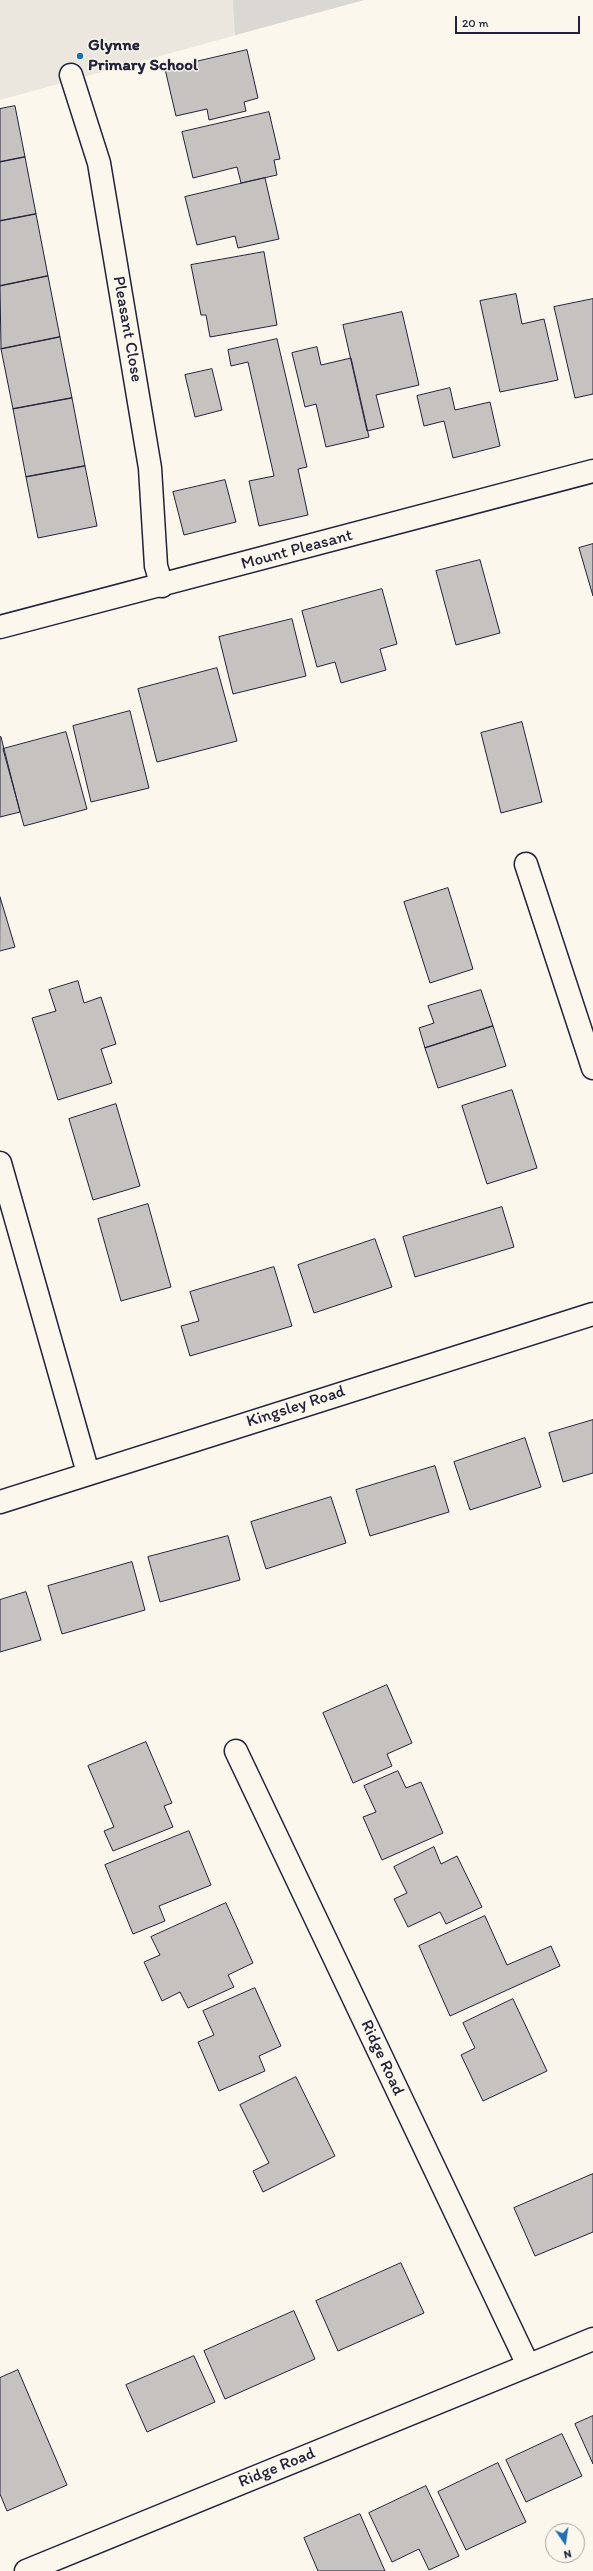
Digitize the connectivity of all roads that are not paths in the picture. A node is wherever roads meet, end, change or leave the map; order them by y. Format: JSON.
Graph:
{"nodes":[{"id":1,"x":72,"y":75,"type":"dead end"},
{"id":2,"x":593,"y":471,"type":"edge"},
{"id":3,"x":162,"y":586,"type":"junction"},
{"id":4,"x":0,"y":627,"type":"edge"},
{"id":5,"x":526,"y":864,"type":"dead end"},
{"id":6,"x":593,"y":1068,"type":"edge"},
{"id":7,"x":0,"y":1163,"type":"edge"},
{"id":8,"x":593,"y":1314,"type":"edge"},
{"id":9,"x":88,"y":1473,"type":"junction"},
{"id":10,"x":0,"y":1502,"type":"edge"},
{"id":11,"x":236,"y":1751,"type":"dead end"},
{"id":12,"x":593,"y":2339,"type":"edge"},
{"id":13,"x":528,"y":2365,"type":"junction"},
{"id":14,"x":26,"y":2571,"type":"edge"}],
"edges":[{"from":1,"to":3,"type":"street","name":"Pleasant Close"},
{"from":2,"to":3,"type":"street","name":"Mount Pleasant"},
{"from":3,"to":4,"type":"street","name":"Mount Pleasant"},
{"from":5,"to":6,"type":"street"},
{"from":7,"to":9,"type":"street"},
{"from":8,"to":9,"type":"street","name":"Kingsley Road"},
{"from":9,"to":10,"type":"street","name":"Kingsley Road"},
{"from":11,"to":13,"type":"street","name":"Ridge Road"},
{"from":12,"to":13,"type":"street","name":"Ridge Road"},
{"from":13,"to":14,"type":"street","name":"Ridge Road"}]}
